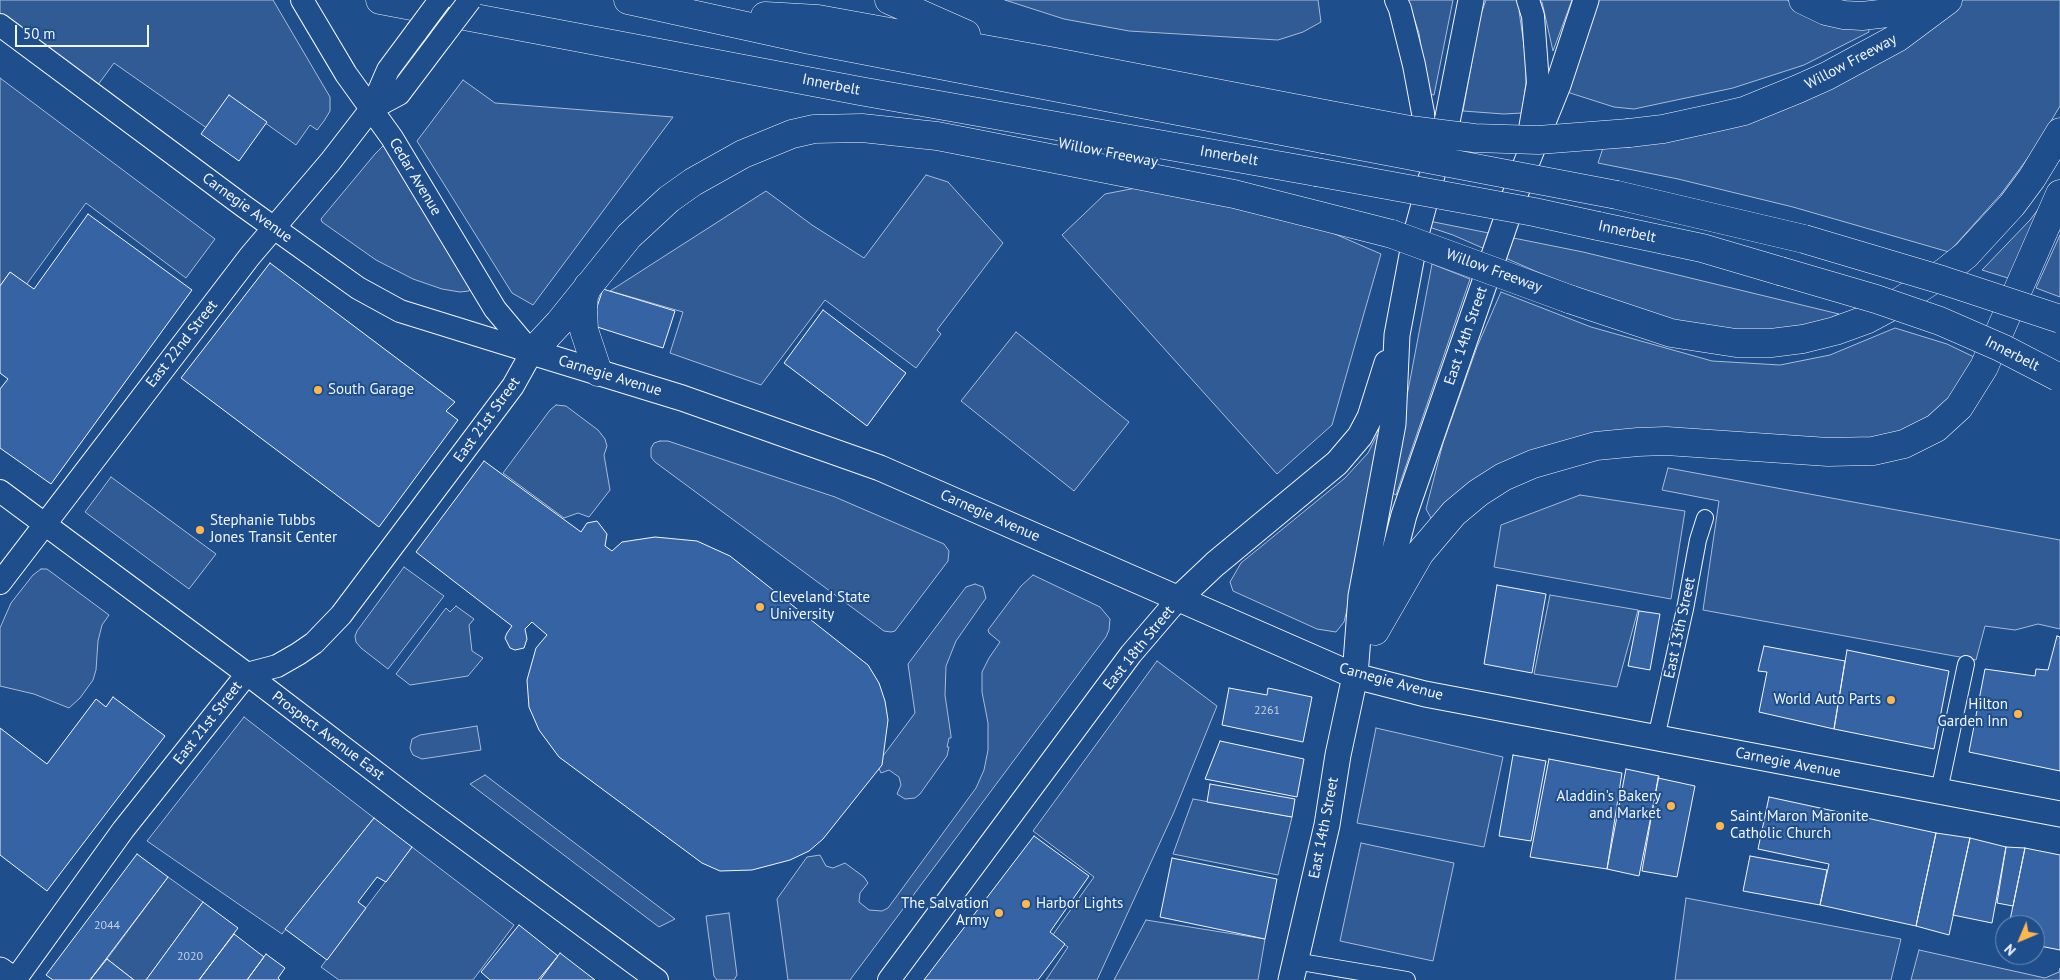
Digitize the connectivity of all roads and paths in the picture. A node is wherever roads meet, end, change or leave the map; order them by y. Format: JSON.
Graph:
{"nodes":[{"id":1,"x":380,"y":0,"type":"edge"},
{"id":2,"x":440,"y":0,"type":"edge"},
{"id":3,"x":470,"y":0,"type":"edge"},
{"id":4,"x":628,"y":0,"type":"edge"},
{"id":5,"x":889,"y":0,"type":"edge"},
{"id":6,"x":1396,"y":0,"type":"edge"},
{"id":7,"x":1471,"y":0,"type":"edge"},
{"id":8,"x":1586,"y":0,"type":"edge"},
{"id":9,"x":1803,"y":0,"type":"edge"},
{"id":10,"x":1926,"y":0,"type":"edge"},
{"id":11,"x":1948,"y":0,"type":"edge"},
{"id":12,"x":304,"y":4,"type":"edge"},
{"id":13,"x":1530,"y":8,"type":"edge"},
{"id":14,"x":681,"y":10,"type":"junction"},
{"id":15,"x":0,"y":24,"type":"edge"},
{"id":16,"x":1050,"y":61,"type":"junction"},
{"id":17,"x":860,"y":91,"type":"junction"},
{"id":18,"x":371,"y":109,"type":"junction"},
{"id":19,"x":1324,"y":126,"type":"junction"},
{"id":20,"x":2060,"y":132,"type":"edge"},
{"id":21,"x":1524,"y":169,"type":"junction"},
{"id":22,"x":2060,"y":194,"type":"edge"},
{"id":23,"x":1310,"y":207,"type":"junction"},
{"id":24,"x":274,"y":227,"type":"junction"},
{"id":25,"x":1404,"y":234,"type":"junction"},
{"id":26,"x":589,"y":285,"type":"junction"},
{"id":27,"x":2060,"y":319,"type":"edge"},
{"id":28,"x":1397,"y":335,"type":"junction"},
{"id":29,"x":532,"y":352,"type":"junction"},
{"id":30,"x":598,"y":372,"type":"junction"},
{"id":31,"x":2059,"y":378,"type":"edge"},
{"id":32,"x":0,"y":491,"type":"edge"},
{"id":33,"x":1705,"y":518,"type":"dead end"},
{"id":34,"x":46,"y":524,"type":"junction"},
{"id":35,"x":0,"y":584,"type":"edge"},
{"id":36,"x":1179,"y":598,"type":"junction"},
{"id":37,"x":1375,"y":631,"type":"junction"},
{"id":38,"x":1966,"y":664,"type":"dead end"},
{"id":39,"x":247,"y":674,"type":"junction"},
{"id":40,"x":1356,"y":676,"type":"junction"},
{"id":41,"x":1656,"y":738,"type":"junction"},
{"id":42,"x":1939,"y":791,"type":"junction"},
{"id":43,"x":2060,"y":814,"type":"edge"},
{"id":44,"x":0,"y":970,"type":"edge"},
{"id":45,"x":1293,"y":970,"type":"edge"},
{"id":46,"x":14,"y":980,"type":"edge"},
{"id":47,"x":657,"y":980,"type":"edge"},
{"id":48,"x":889,"y":980,"type":"edge"},
{"id":49,"x":1408,"y":980,"type":"edge"}],
"edges":[{"from":1,"to":17,"type":"highway","name":"Innerbelt"},
{"from":2,"to":18,"type":"street","name":"East 22nd Street","bridge":true},
{"from":3,"to":18,"type":"street","name":"East 22nd Street","bridge":true},
{"from":4,"to":14,"type":"highway"},
{"from":5,"to":16,"type":"highway"},
{"from":6,"to":25,"type":"street"},
{"from":7,"to":25,"type":"main road","name":"East 14th Street"},
{"from":8,"to":21,"type":"main road","name":"East 14th Street"},
{"from":9,"to":10,"type":"highway"},
{"from":11,"to":19,"type":"highway","name":"Willow Freeway","bridge":true},
{"from":12,"to":18,"type":"street","name":"Cedar Avenue"},
{"from":13,"to":21,"type":"street"},
{"from":14,"to":16,"type":"highway","name":"Willow Freeway"},
{"from":14,"to":19,"type":"highway"},
{"from":15,"to":24,"type":"street","name":"Carnegie Avenue"},
{"from":16,"to":19,"type":"highway","name":"Willow Freeway"},
{"from":17,"to":23,"type":"highway","name":"Willow Freeway"},
{"from":17,"to":31,"type":"highway","name":"Innerbelt","bridge":true},
{"from":18,"to":24,"type":"street","name":"East 22nd Street"},
{"from":18,"to":29,"type":"street","name":"Cedar Avenue"},
{"from":19,"to":27,"type":"highway","bridge":true},
{"from":20,"to":25,"type":"highway","name":"Willow Freeway","bridge":true},
{"from":21,"to":37,"type":"main road","name":"East 14th Street"},
{"from":22,"to":37,"type":"highway"},
{"from":23,"to":25,"type":"highway","name":"Willow Freeway"},
{"from":23,"to":26,"type":"highway"},
{"from":24,"to":29,"type":"street","name":"Carnegie Avenue"},
{"from":24,"to":34,"type":"street","name":"East 22nd Street"},
{"from":25,"to":28,"type":"main road","name":"East 14th Street"},
{"from":26,"to":29,"type":"highway"},
{"from":26,"to":30,"type":"highway"},
{"from":28,"to":36,"type":"main road","name":"East 18th Street"},
{"from":28,"to":40,"type":"main road","name":"East 14th Street"},
{"from":29,"to":30,"type":"main road","name":"Carnegie Avenue"},
{"from":29,"to":39,"type":"street","name":"East 21st Street"},
{"from":30,"to":36,"type":"main road","name":"Carnegie Avenue"},
{"from":32,"to":34,"type":"street","name":"Prospect Avenue East"},
{"from":33,"to":41,"type":"street","name":"East 13th Street"},
{"from":34,"to":35,"type":"street","name":"East 22nd Street"},
{"from":34,"to":39,"type":"street","name":"Prospect Avenue East"},
{"from":36,"to":40,"type":"main road","name":"Carnegie Avenue"},
{"from":36,"to":48,"type":"street","name":"East 18th Street"},
{"from":37,"to":40,"type":"main road","name":"East 14th Street"},
{"from":38,"to":42,"type":"street"},
{"from":39,"to":46,"type":"street","name":"East 21st Street"},
{"from":39,"to":47,"type":"street","name":"Prospect Avenue East"},
{"from":40,"to":41,"type":"main road","name":"Carnegie Avenue"},
{"from":40,"to":45,"type":"main road","name":"East 14th Street"},
{"from":41,"to":42,"type":"main road","name":"Carnegie Avenue"},
{"from":42,"to":43,"type":"main road","name":"Carnegie Avenue"},
{"from":44,"to":46,"type":"main road"},
{"from":45,"to":49,"type":"street"}]}
